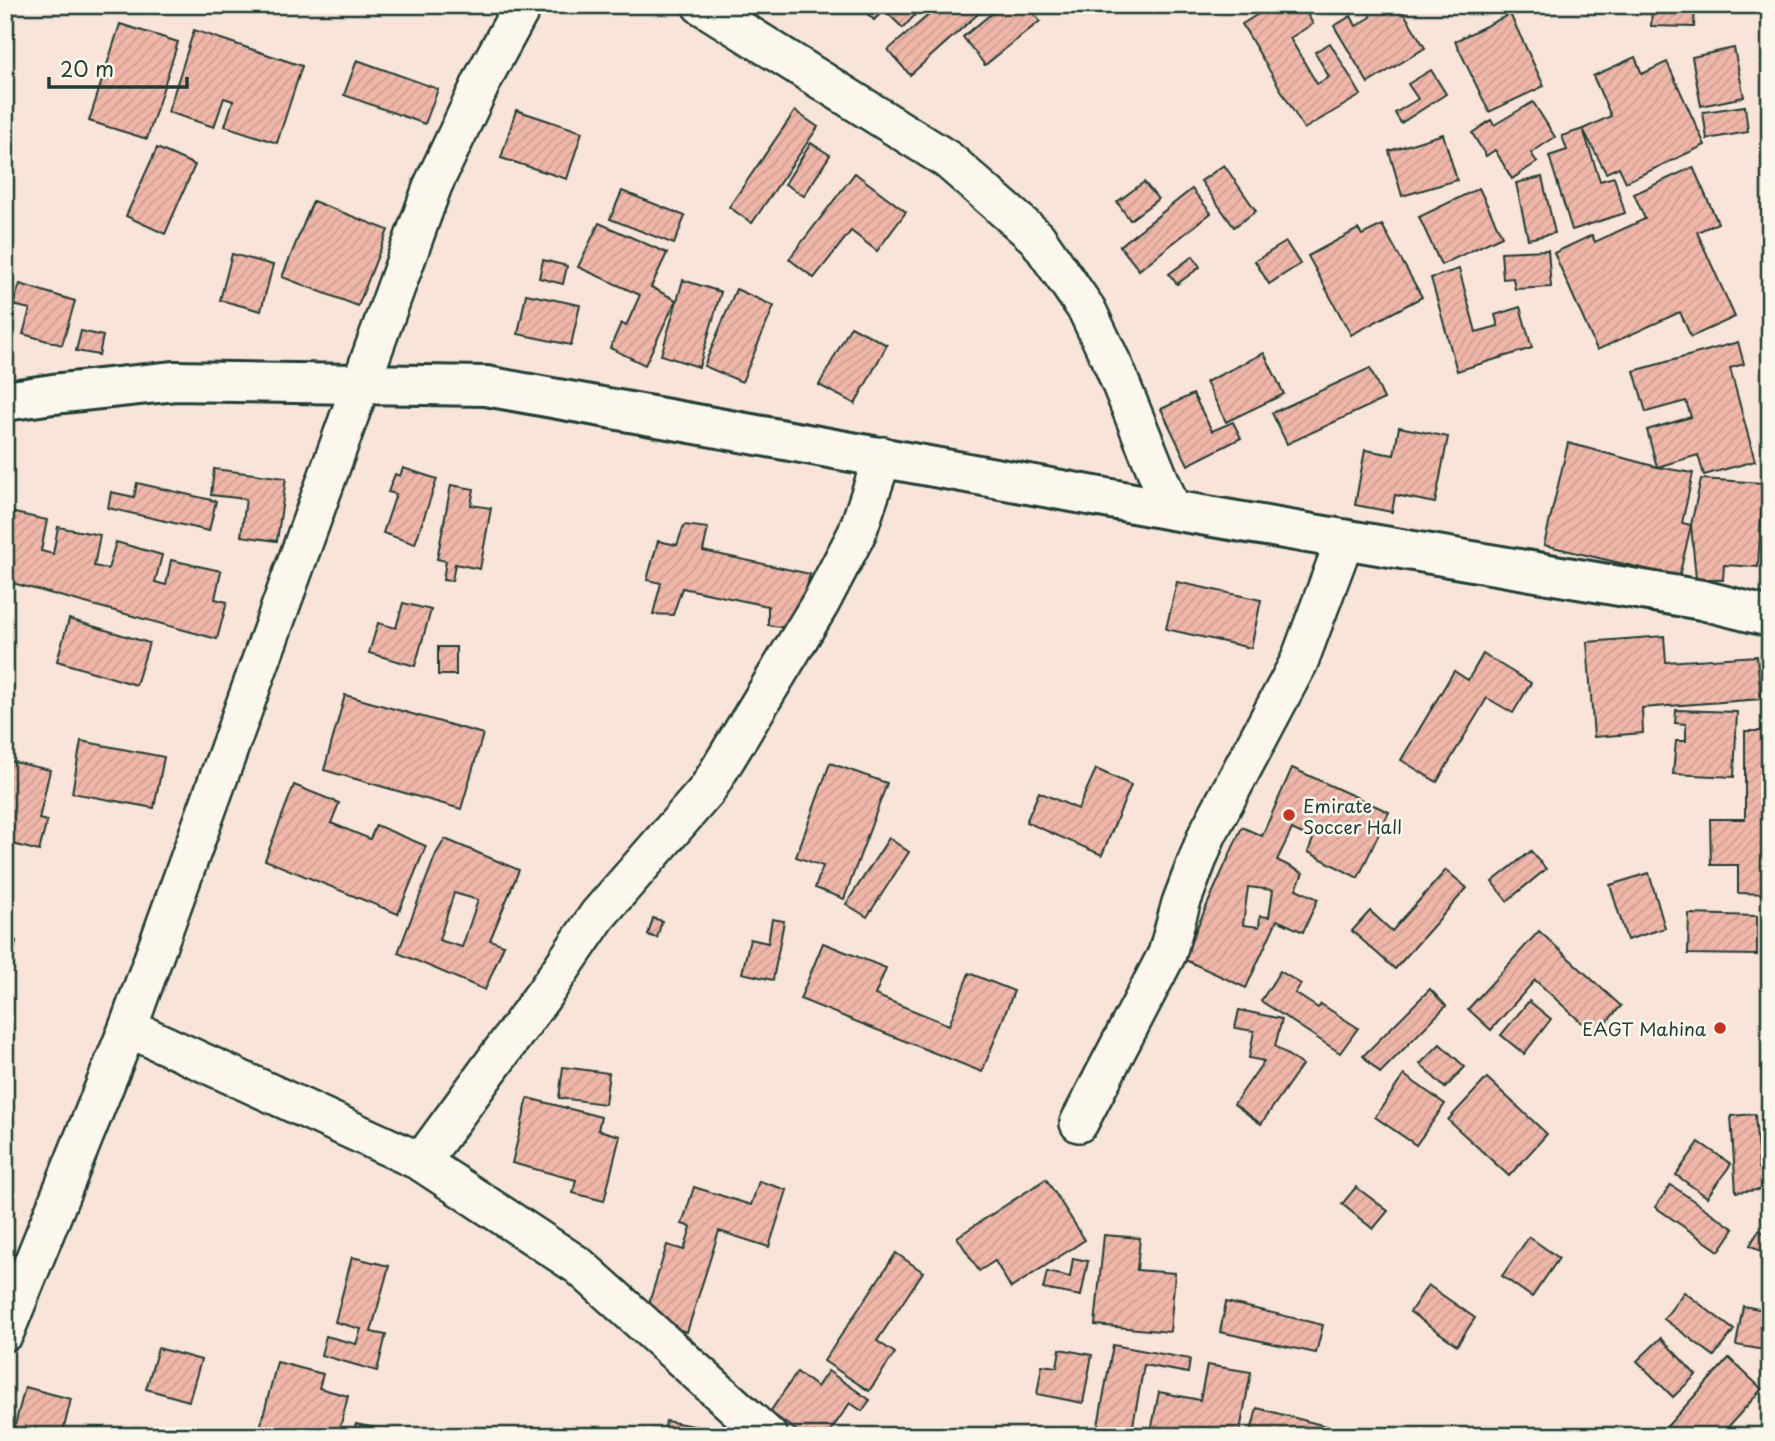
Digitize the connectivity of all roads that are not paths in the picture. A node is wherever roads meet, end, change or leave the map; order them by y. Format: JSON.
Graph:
{"nodes":[{"id":1,"x":523,"y":5,"type":"edge"},
{"id":2,"x":701,"y":5,"type":"edge"},
{"id":3,"x":362,"y":384,"type":"junction"},
{"id":4,"x":5,"y":401,"type":"edge"},
{"id":5,"x":883,"y":456,"type":"junction"},
{"id":6,"x":1172,"y":510,"type":"junction"},
{"id":7,"x":1345,"y":539,"type":"junction"},
{"id":8,"x":1770,"y":617,"type":"edge"},
{"id":9,"x":128,"y":1028,"type":"junction"},
{"id":10,"x":1079,"y":1123,"type":"dead end"},
{"id":11,"x":421,"y":1162,"type":"junction"},
{"id":12,"x":5,"y":1332,"type":"edge"},
{"id":13,"x":768,"y":1436,"type":"edge"}],
"edges":[{"from":1,"to":3,"type":"street"},
{"from":2,"to":6,"type":"street"},
{"from":3,"to":4,"type":"street"},
{"from":3,"to":5,"type":"street"},
{"from":3,"to":9,"type":"street"},
{"from":5,"to":6,"type":"street"},
{"from":5,"to":11,"type":"street"},
{"from":6,"to":7,"type":"street"},
{"from":7,"to":8,"type":"street"},
{"from":7,"to":10,"type":"street"},
{"from":9,"to":11,"type":"street"},
{"from":9,"to":12,"type":"street"},
{"from":11,"to":13,"type":"street"}]}
